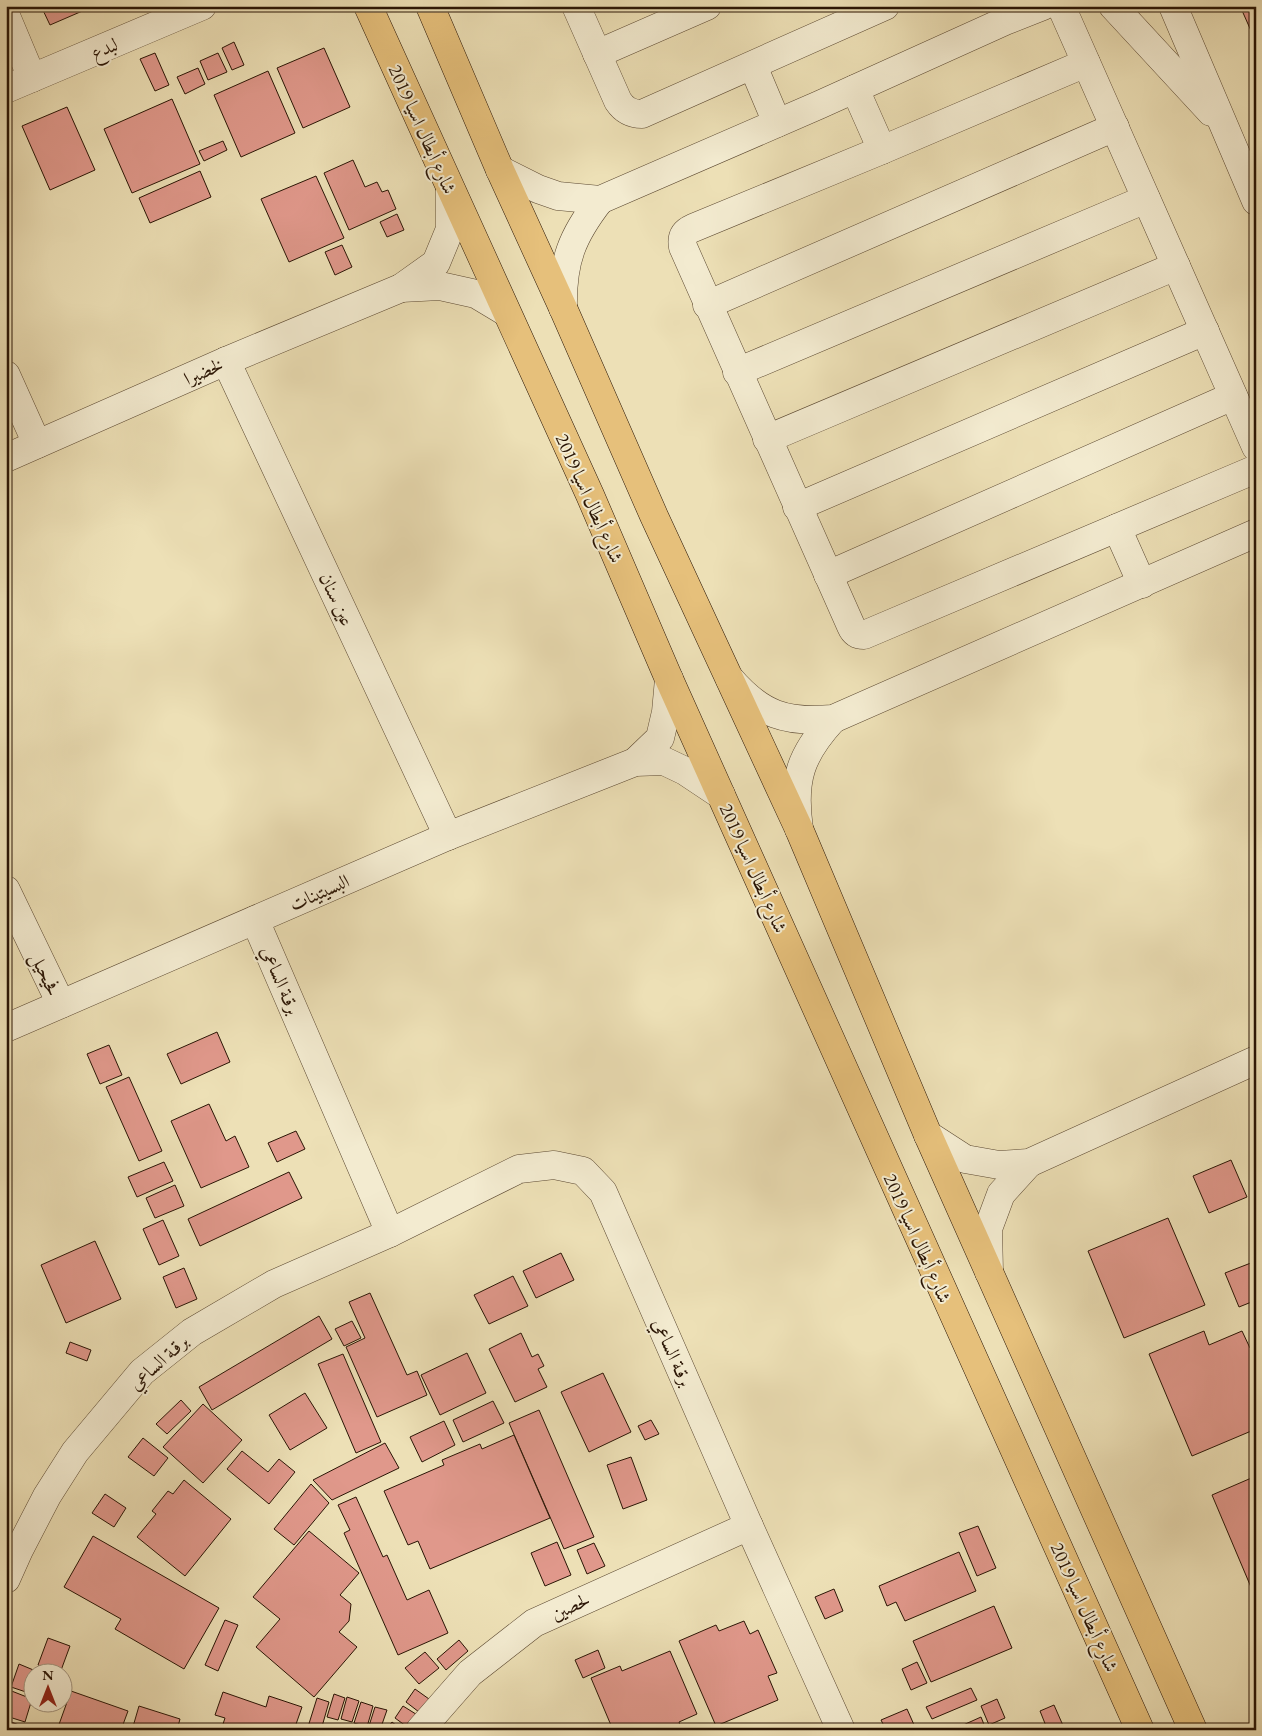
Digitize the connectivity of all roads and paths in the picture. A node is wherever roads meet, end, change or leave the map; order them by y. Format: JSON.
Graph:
{"nodes":[{"id":1,"x":202,"y":6,"type":"edge"},
{"id":2,"x":368,"y":6,"type":"edge"},
{"id":3,"x":430,"y":6,"type":"edge"},
{"id":4,"x":576,"y":6,"type":"edge"},
{"id":5,"x":706,"y":6,"type":"edge"},
{"id":6,"x":885,"y":6,"type":"edge"},
{"id":7,"x":1043,"y":6,"type":"edge"},
{"id":8,"x":1061,"y":6,"type":"edge"},
{"id":9,"x":1113,"y":6,"type":"edge"},
{"id":10,"x":1173,"y":6,"type":"edge"},
{"id":11,"x":6,"y":16,"type":"edge"},
{"id":12,"x":597,"y":54,"type":"junction"},
{"id":13,"x":1086,"y":63,"type":"junction"},
{"id":14,"x":753,"y":66,"type":"junction"},
{"id":15,"x":32,"y":78,"type":"junction"},
{"id":16,"x":6,"y":89,"type":"edge"},
{"id":17,"x":855,"y":89,"type":"junction"},
{"id":18,"x":777,"y":123,"type":"junction"},
{"id":19,"x":1115,"y":127,"type":"junction"},
{"id":20,"x":1224,"y":127,"type":"junction"},
{"id":21,"x":882,"y":150,"type":"junction"},
{"id":22,"x":500,"y":170,"type":"junction"},
{"id":23,"x":450,"y":189,"type":"junction"},
{"id":24,"x":1146,"y":199,"type":"junction"},
{"id":25,"x":600,"y":200,"type":"junction"},
{"id":26,"x":1256,"y":201,"type":"edge"},
{"id":27,"x":1176,"y":266,"type":"junction"},
{"id":28,"x":401,"y":288,"type":"junction"},
{"id":29,"x":707,"y":305,"type":"junction"},
{"id":30,"x":563,"y":308,"type":"junction"},
{"id":31,"x":506,"y":312,"type":"junction"},
{"id":32,"x":1205,"y":331,"type":"junction"},
{"id":33,"x":226,"y":361,"type":"junction"},
{"id":34,"x":737,"y":372,"type":"junction"},
{"id":35,"x":6,"y":375,"type":"edge"},
{"id":36,"x":1233,"y":396,"type":"junction"},
{"id":37,"x":767,"y":439,"type":"junction"},
{"id":38,"x":37,"y":444,"type":"junction"},
{"id":39,"x":1256,"y":447,"type":"edge"},
{"id":40,"x":6,"y":458,"type":"edge"},
{"id":41,"x":1256,"y":469,"type":"edge"},
{"id":42,"x":797,"y":507,"type":"junction"},
{"id":43,"x":1117,"y":528,"type":"junction"},
{"id":44,"x":1256,"y":533,"type":"edge"},
{"id":45,"x":828,"y":576,"type":"junction"},
{"id":46,"x":1142,"y":584,"type":"junction"},
{"id":47,"x":729,"y":677,"type":"junction"},
{"id":48,"x":669,"y":679,"type":"junction"},
{"id":49,"x":833,"y":719,"type":"junction"},
{"id":50,"x":635,"y":762,"type":"junction"},
{"id":51,"x":721,"y":795,"type":"junction"},
{"id":52,"x":799,"y":829,"type":"junction"},
{"id":53,"x":448,"y":836,"type":"junction"},
{"id":54,"x":6,"y":890,"type":"edge"},
{"id":55,"x":255,"y":920,"type":"junction"},
{"id":56,"x":61,"y":1004,"type":"junction"},
{"id":57,"x":6,"y":1028,"type":"edge"},
{"id":58,"x":1256,"y":1060,"type":"edge"},
{"id":59,"x":928,"y":1135,"type":"junction"},
{"id":60,"x":1029,"y":1163,"type":"junction"},
{"id":61,"x":390,"y":1233,"type":"junction"},
{"id":62,"x":989,"y":1272,"type":"junction"},
{"id":63,"x":749,"y":1526,"type":"junction"},
{"id":64,"x":6,"y":1580,"type":"edge"},
{"id":65,"x":420,"y":1730,"type":"edge"},
{"id":66,"x":841,"y":1730,"type":"edge"},
{"id":67,"x":1140,"y":1730,"type":"edge"},
{"id":68,"x":1193,"y":1730,"type":"edge"}],
"edges":[{"from":1,"to":15,"type":"street","name":"لبدع"},
{"from":2,"to":23,"type":"main road","name":"شارع أبطال اسيا 2019"},
{"from":3,"to":22,"type":"main road"},
{"from":4,"to":12,"type":"street"},
{"from":5,"to":12,"type":"street"},
{"from":6,"to":14,"type":"street"},
{"from":7,"to":17,"type":"street"},
{"from":8,"to":13,"type":"street"},
{"from":9,"to":20,"type":"street"},
{"from":10,"to":20,"type":"street"},
{"from":11,"to":15,"type":"street"},
{"from":12,"to":14,"type":"street"},
{"from":13,"to":19,"type":"street"},
{"from":13,"to":21,"type":"street"},
{"from":14,"to":18,"type":"street"},
{"from":15,"to":16,"type":"street","name":"لبدع"},
{"from":17,"to":18,"type":"street"},
{"from":17,"to":21,"type":"street"},
{"from":18,"to":25,"type":"street"},
{"from":19,"to":24,"type":"street"},
{"from":19,"to":29,"type":"street"},
{"from":20,"to":26,"type":"street"},
{"from":21,"to":29,"type":"street"},
{"from":22,"to":25,"type":"street"},
{"from":22,"to":30,"type":"main road"},
{"from":23,"to":28,"type":"street","name":"لخضيرا"},
{"from":23,"to":31,"type":"main road","name":"شارع أبطال اسيا 2019"},
{"from":24,"to":27,"type":"street"},
{"from":24,"to":34,"type":"street"},
{"from":25,"to":30,"type":"street"},
{"from":27,"to":32,"type":"street"},
{"from":27,"to":37,"type":"street"},
{"from":28,"to":31,"type":"street","name":"لخضيرا"},
{"from":28,"to":33,"type":"street","name":"لخضيرا"},
{"from":29,"to":34,"type":"street"},
{"from":30,"to":47,"type":"main road"},
{"from":31,"to":48,"type":"main road","name":"شارع أبطال اسيا 2019"},
{"from":32,"to":36,"type":"street"},
{"from":32,"to":42,"type":"street"},
{"from":33,"to":38,"type":"street","name":"لخضيرا"},
{"from":33,"to":53,"type":"street","name":"عين سنان"},
{"from":34,"to":37,"type":"street"},
{"from":35,"to":38,"type":"street"},
{"from":36,"to":39,"type":"street"},
{"from":36,"to":45,"type":"street"},
{"from":37,"to":42,"type":"street"},
{"from":38,"to":40,"type":"street","name":"لخضيرا"},
{"from":41,"to":43,"type":"street"},
{"from":42,"to":45,"type":"street"},
{"from":43,"to":45,"type":"street"},
{"from":43,"to":46,"type":"street"},
{"from":44,"to":46,"type":"street"},
{"from":46,"to":49,"type":"street"},
{"from":47,"to":49,"type":"street"},
{"from":47,"to":52,"type":"main road"},
{"from":48,"to":50,"type":"street","name":"البسيتينات"},
{"from":48,"to":51,"type":"main road","name":"شارع أبطال اسيا 2019"},
{"from":49,"to":52,"type":"street"},
{"from":50,"to":51,"type":"street","name":"البسيتينات"},
{"from":50,"to":53,"type":"street","name":"البسيتينات"},
{"from":51,"to":67,"type":"main road","name":"شارع أبطال اسيا 2019"},
{"from":52,"to":59,"type":"main road"},
{"from":53,"to":55,"type":"street","name":"البسيتينات"},
{"from":54,"to":56,"type":"street","name":"فحيحيل"},
{"from":55,"to":56,"type":"street","name":"البسيتينات"},
{"from":55,"to":61,"type":"street","name":"برقـة الساعي"},
{"from":56,"to":57,"type":"street","name":"البسيتينات"},
{"from":58,"to":60,"type":"street"},
{"from":59,"to":60,"type":"street"},
{"from":59,"to":62,"type":"main road"},
{"from":60,"to":62,"type":"street"},
{"from":61,"to":63,"type":"street","name":"برقـة الساعي"},
{"from":61,"to":64,"type":"street","name":"برقـة الساعي"},
{"from":62,"to":68,"type":"main road"},
{"from":63,"to":65,"type":"street","name":"لحصين"},
{"from":63,"to":66,"type":"street","name":"برقـة الساعي"}]}
